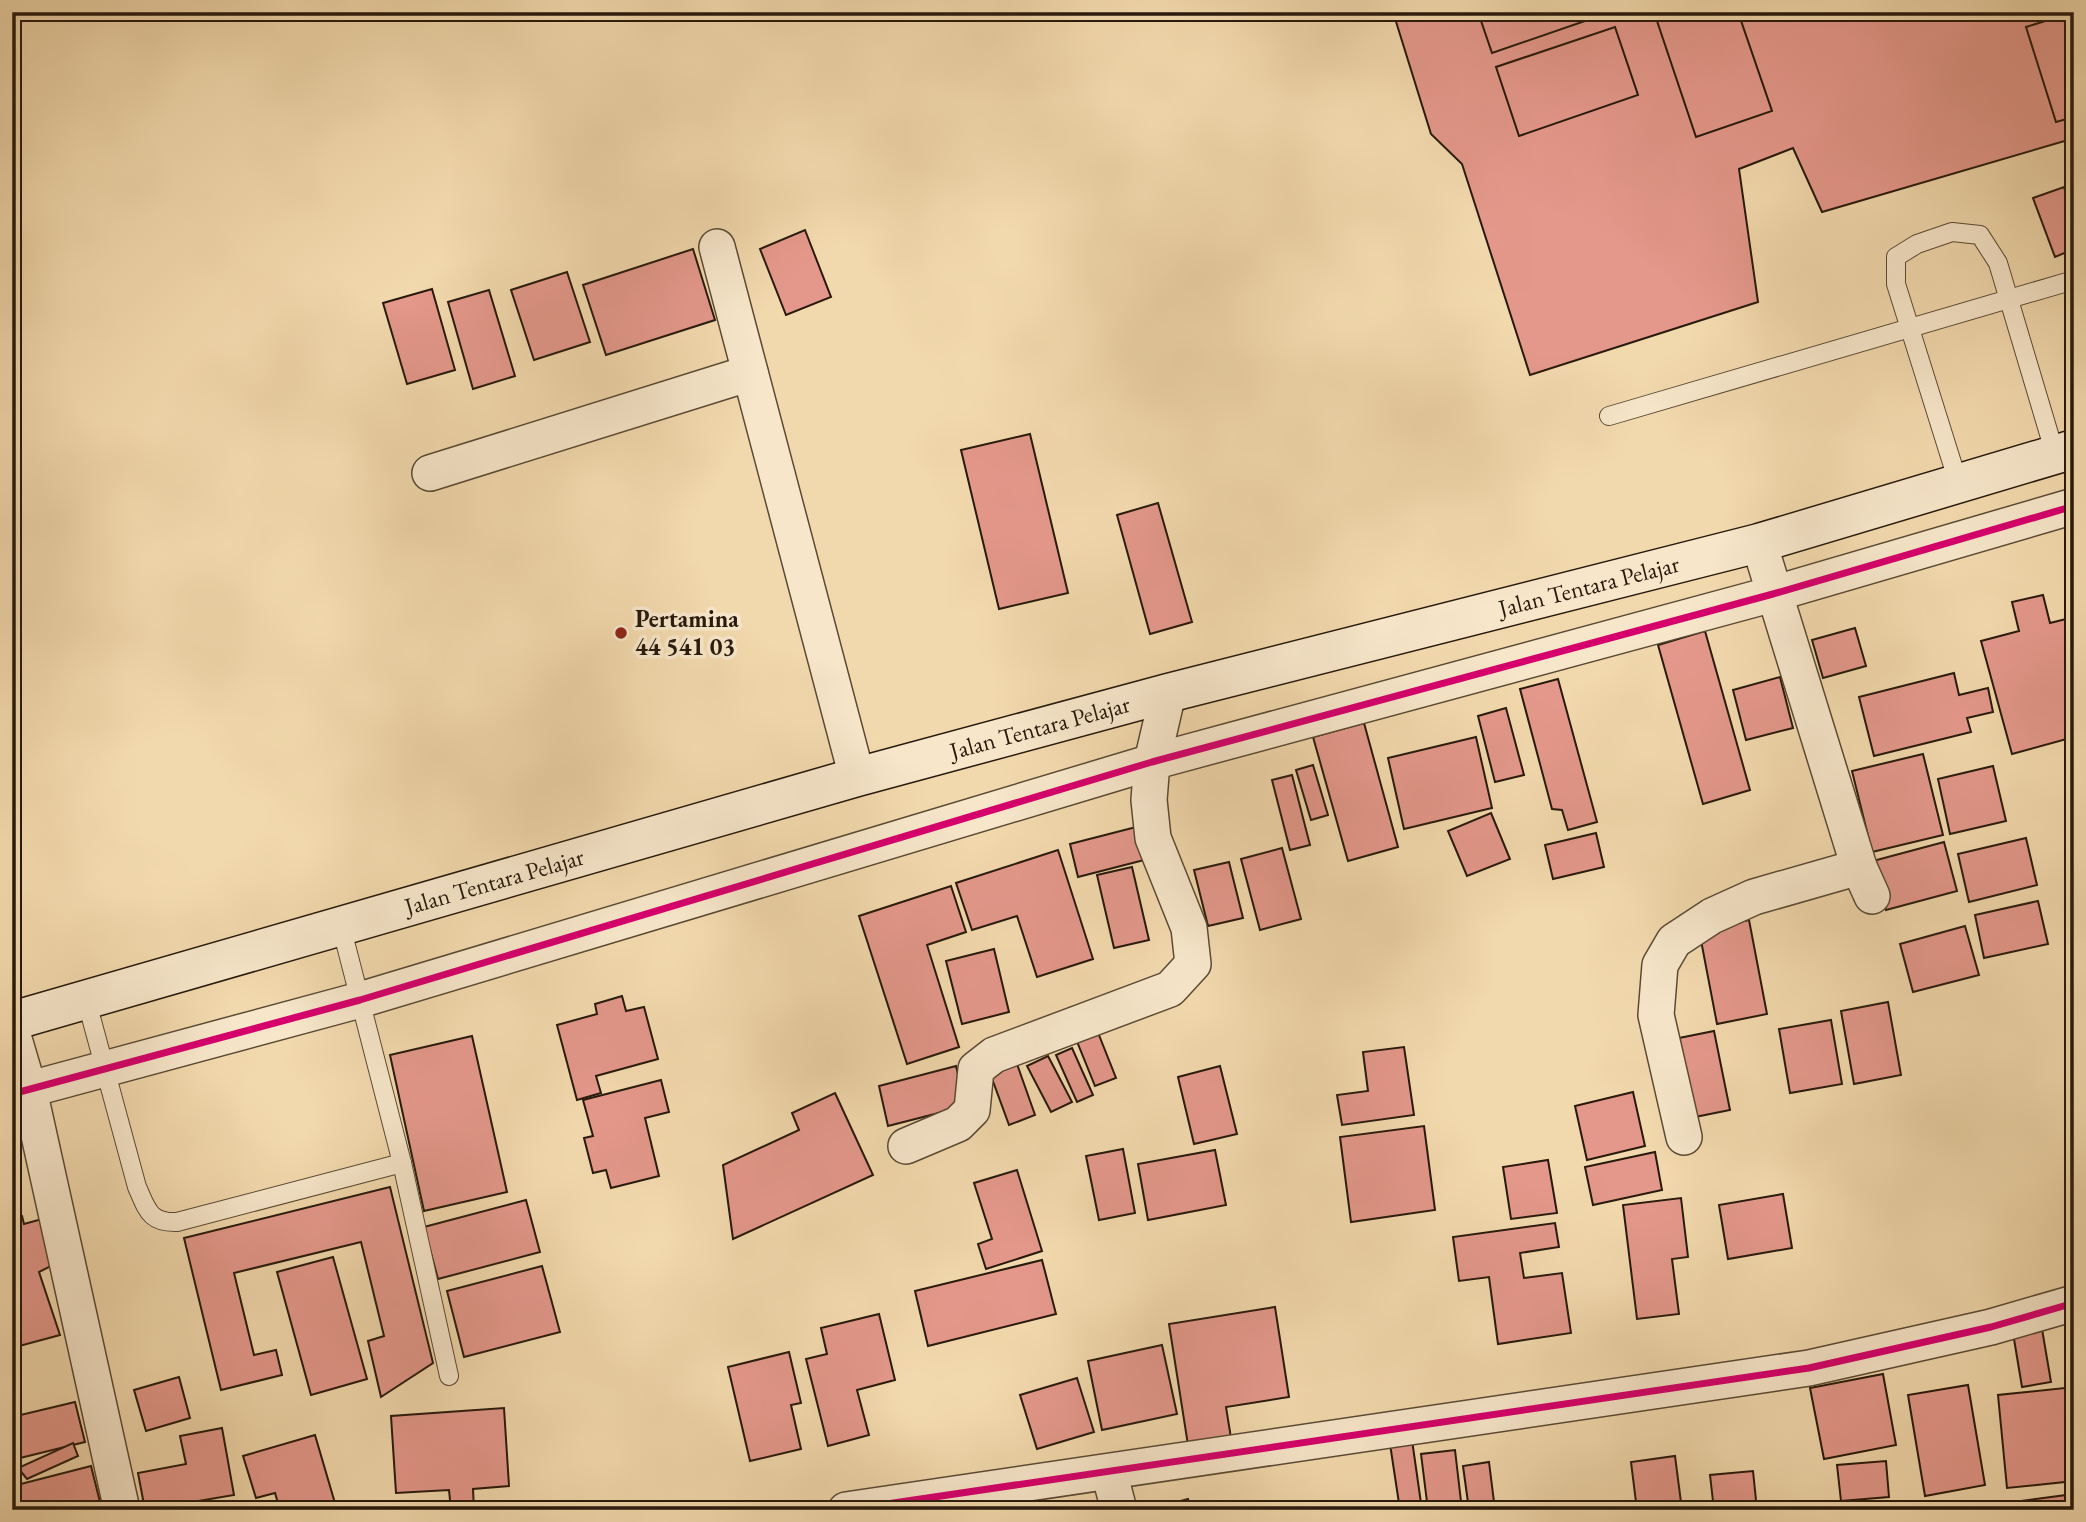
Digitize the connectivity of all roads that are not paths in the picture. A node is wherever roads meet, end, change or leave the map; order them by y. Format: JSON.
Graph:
{"nodes":[{"id":1,"x":717,"y":247,"type":"dead end"},
{"id":2,"x":2074,"y":280,"type":"edge"},
{"id":3,"x":2008,"y":299,"type":"junction"},
{"id":4,"x":1910,"y":328,"type":"junction"},
{"id":5,"x":750,"y":373,"type":"junction"},
{"id":6,"x":1609,"y":416,"type":"dead end"},
{"id":7,"x":2064,"y":452,"type":"edge"},
{"id":8,"x":430,"y":473,"type":"dead end"},
{"id":9,"x":1958,"y":482,"type":"junction"},
{"id":10,"x":2074,"y":506,"type":"edge"},
{"id":11,"x":1759,"y":543,"type":"junction"},
{"id":12,"x":1773,"y":594,"type":"junction"},
{"id":13,"x":1168,"y":693,"type":"junction"},
{"id":14,"x":1153,"y":762,"type":"junction"},
{"id":15,"x":857,"y":777,"type":"junction"},
{"id":16,"x":341,"y":926,"type":"junction"},
{"id":17,"x":86,"y":999,"type":"junction"},
{"id":18,"x":360,"y":1000,"type":"junction"},
{"id":19,"x":12,"y":1021,"type":"edge"},
{"id":20,"x":12,"y":1032,"type":"edge"},
{"id":21,"x":104,"y":1069,"type":"junction"},
{"id":22,"x":21,"y":1092,"type":"edge"},
{"id":23,"x":1684,"y":1137,"type":"dead end"},
{"id":24,"x":906,"y":1146,"type":"dead end"},
{"id":25,"x":402,"y":1163,"type":"junction"},
{"id":26,"x":2074,"y":1303,"type":"edge"},
{"id":27,"x":449,"y":1376,"type":"dead end"},
{"id":28,"x":1109,"y":1472,"type":"junction"},
{"id":29,"x":856,"y":1509,"type":"edge"},
{"id":30,"x":122,"y":1510,"type":"edge"},
{"id":31,"x":1119,"y":1510,"type":"edge"}],
"edges":[{"from":1,"to":5,"type":"street"},
{"from":2,"to":3,"type":"lane"},
{"from":3,"to":4,"type":"lane"},
{"from":3,"to":4,"type":"lane"},
{"from":3,"to":7,"type":"lane"},
{"from":4,"to":6,"type":"lane"},
{"from":4,"to":9,"type":"lane"},
{"from":5,"to":8,"type":"street"},
{"from":5,"to":15,"type":"street"},
{"from":7,"to":9,"type":"main road","name":"Jalan Tentara Pelajar"},
{"from":9,"to":11,"type":"main road","name":"Jalan Tentara Pelajar"},
{"from":10,"to":12,"type":"street"},
{"from":11,"to":12,"type":"street"},
{"from":11,"to":13,"type":"main road","name":"Jalan Tentara Pelajar"},
{"from":12,"to":14,"type":"street"},
{"from":12,"to":23,"type":"street"},
{"from":13,"to":14,"type":"street"},
{"from":13,"to":15,"type":"main road","name":"Jalan Tentara Pelajar"},
{"from":14,"to":18,"type":"street"},
{"from":14,"to":24,"type":"street"},
{"from":15,"to":16,"type":"main road","name":"Jalan Tentara Pelajar"},
{"from":16,"to":17,"type":"main road","name":"Jalan Tentara Pelajar"},
{"from":16,"to":18,"type":"lane"},
{"from":17,"to":19,"type":"main road","name":"Jalan Tentara Pelajar"},
{"from":17,"to":21,"type":"lane"},
{"from":18,"to":21,"type":"street"},
{"from":18,"to":25,"type":"lane"},
{"from":20,"to":22,"type":"street"},
{"from":21,"to":22,"type":"street"},
{"from":21,"to":25,"type":"lane"},
{"from":22,"to":30,"type":"street"},
{"from":25,"to":27,"type":"lane"},
{"from":26,"to":28,"type":"street"},
{"from":28,"to":29,"type":"street"},
{"from":28,"to":31,"type":"street"}]}
